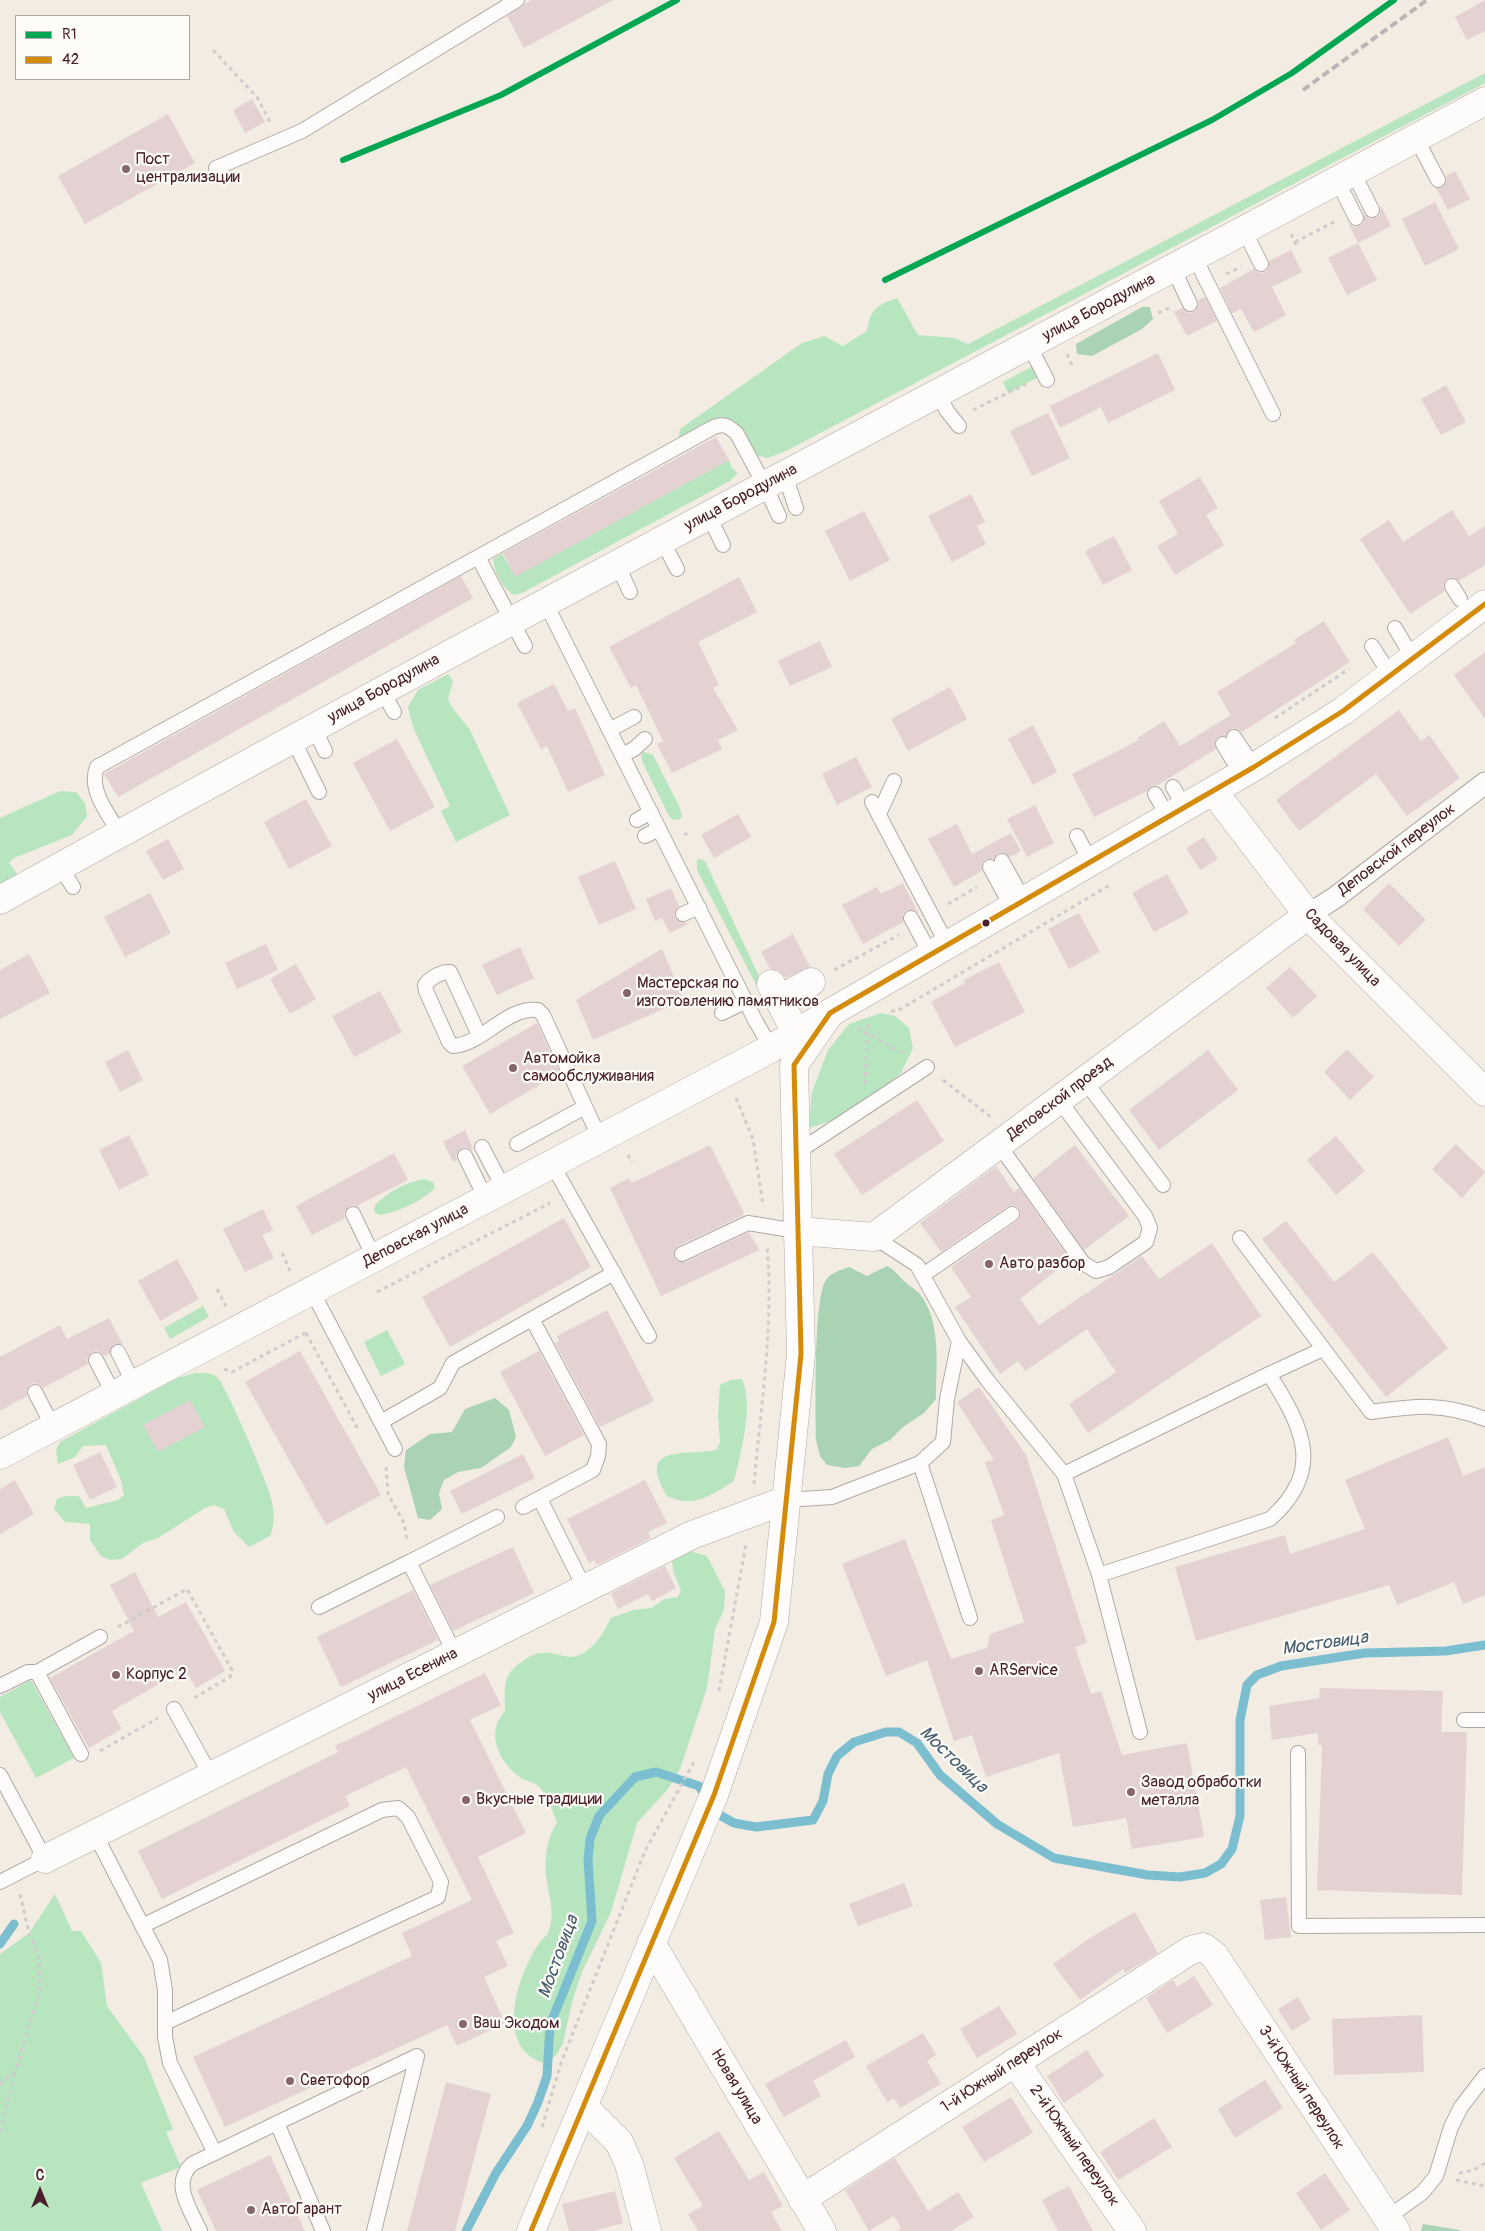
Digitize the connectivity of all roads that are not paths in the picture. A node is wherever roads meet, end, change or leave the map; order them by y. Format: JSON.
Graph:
{"nodes":[{"id":1,"x":517,"y":0,"type":"edge"},
{"id":2,"x":1485,"y":101,"type":"edge"},
{"id":3,"x":1416,"y":138,"type":"junction"},
{"id":4,"x":216,"y":168,"type":"dead end"},
{"id":5,"x":1345,"y":176,"type":"junction"},
{"id":6,"x":1438,"y":180,"type":"dead end"},
{"id":7,"x":1372,"y":210,"type":"dead end"},
{"id":8,"x":1356,"y":218,"type":"dead end"},
{"id":9,"x":1244,"y":230,"type":"junction"},
{"id":10,"x":1259,"y":261,"type":"road end"},
{"id":11,"x":1184,"y":262,"type":"junction"},
{"id":12,"x":1190,"y":304,"type":"dead end"},
{"id":13,"x":1030,"y":345,"type":"junction"},
{"id":14,"x":1047,"y":380,"type":"dead end"},
{"id":15,"x":938,"y":393,"type":"junction"},
{"id":16,"x":1273,"y":414,"type":"dead end"},
{"id":17,"x":957,"y":423,"type":"road end"},
{"id":18,"x":775,"y":480,"type":"junction"},
{"id":19,"x":796,"y":508,"type":"dead end"},
{"id":20,"x":709,"y":516,"type":"junction"},
{"id":21,"x":779,"y":516,"type":"dead end"},
{"id":22,"x":662,"y":540,"type":"junction"},
{"id":23,"x":723,"y":544,"type":"dead end"},
{"id":24,"x":478,"y":557,"type":"junction"},
{"id":25,"x":617,"y":564,"type":"junction"},
{"id":26,"x":677,"y":568,"type":"dead end"},
{"id":27,"x":1452,"y":586,"type":"dead end"},
{"id":28,"x":630,"y":592,"type":"dead end"},
{"id":29,"x":545,"y":602,"type":"junction"},
{"id":30,"x":1473,"y":602,"type":"edge"},
{"id":31,"x":512,"y":620,"type":"junction"},
{"id":32,"x":1395,"y":628,"type":"dead end"},
{"id":33,"x":525,"y":646,"type":"dead end"},
{"id":34,"x":1372,"y":646,"type":"dead end"},
{"id":35,"x":1414,"y":658,"type":"junction"},
{"id":36,"x":1391,"y":676,"type":"junction"},
{"id":37,"x":634,"y":717,"type":"dead end"},
{"id":38,"x":610,"y":730,"type":"junction"},
{"id":39,"x":303,"y":733,"type":"junction"},
{"id":40,"x":645,"y":739,"type":"dead end"},
{"id":41,"x":1229,"y":740,"type":"dead end"},
{"id":42,"x":325,"y":751,"type":"dead end"},
{"id":43,"x":622,"y":755,"type":"junction"},
{"id":44,"x":1248,"y":771,"type":"junction"},
{"id":45,"x":894,"y":781,"type":"dead end"},
{"id":46,"x":1485,"y":783,"type":"edge"},
{"id":47,"x":320,"y":792,"type":"dead end"},
{"id":48,"x":1214,"y":792,"type":"junction"},
{"id":49,"x":1155,"y":794,"type":"dead end"},
{"id":50,"x":1176,"y":804,"type":"junction"},
{"id":51,"x":651,"y":812,"type":"junction"},
{"id":52,"x":637,"y":820,"type":"dead end"},
{"id":53,"x":659,"y":829,"type":"junction"},
{"id":54,"x":119,"y":832,"type":"junction"},
{"id":55,"x":646,"y":836,"type":"dead end"},
{"id":56,"x":1076,"y":836,"type":"dead end"},
{"id":57,"x":1091,"y":863,"type":"junction"},
{"id":58,"x":996,"y":864,"type":"dead end"},
{"id":59,"x":0,"y":900,"type":"edge"},
{"id":60,"x":1018,"y":905,"type":"junction"},
{"id":61,"x":699,"y":907,"type":"junction"},
{"id":62,"x":683,"y":914,"type":"dead end"},
{"id":63,"x":1308,"y":915,"type":"junction"},
{"id":64,"x":911,"y":918,"type":"dead end"},
{"id":65,"x":939,"y":950,"type":"junction"},
{"id":66,"x":811,"y":982,"type":"dead end"},
{"id":67,"x":746,"y":1001,"type":"junction"},
{"id":68,"x":722,"y":1013,"type":"dead end"},
{"id":69,"x":830,"y":1013,"type":"junction"},
{"id":70,"x":796,"y":1033,"type":"junction"},
{"id":71,"x":479,"y":1035,"type":"junction"},
{"id":72,"x":770,"y":1048,"type":"junction"},
{"id":73,"x":794,"y":1065,"type":"junction"},
{"id":74,"x":927,"y":1067,"type":"dead end"},
{"id":75,"x":1085,"y":1081,"type":"junction"},
{"id":76,"x":1485,"y":1092,"type":"edge"},
{"id":77,"x":1059,"y":1100,"type":"junction"},
{"id":78,"x":585,"y":1108,"type":"junction"},
{"id":79,"x":600,"y":1139,"type":"junction"},
{"id":80,"x":517,"y":1144,"type":"dead end"},
{"id":81,"x":999,"y":1145,"type":"junction"},
{"id":82,"x":482,"y":1147,"type":"dead end"},
{"id":83,"x":794,"y":1154,"type":"junction"},
{"id":84,"x":465,"y":1156,"type":"dead end"},
{"id":85,"x":552,"y":1164,"type":"junction"},
{"id":86,"x":1163,"y":1185,"type":"dead end"},
{"id":87,"x":495,"y":1194,"type":"junction"},
{"id":88,"x":353,"y":1214,"type":"dead end"},
{"id":89,"x":1012,"y":1214,"type":"dead end"},
{"id":90,"x":797,"y":1231,"type":"junction"},
{"id":91,"x":874,"y":1237,"type":"junction"},
{"id":92,"x":1240,"y":1238,"type":"dead end"},
{"id":93,"x":682,"y":1254,"type":"dead end"},
{"id":94,"x":374,"y":1258,"type":"junction"},
{"id":95,"x":614,"y":1273,"type":"junction"},
{"id":96,"x":923,"y":1275,"type":"junction"},
{"id":97,"x":312,"y":1291,"type":"junction"},
{"id":98,"x":532,"y":1319,"type":"junction"},
{"id":99,"x":650,"y":1336,"type":"dead end"},
{"id":100,"x":959,"y":1341,"type":"junction"},
{"id":101,"x":1323,"y":1349,"type":"junction"},
{"id":102,"x":118,"y":1352,"type":"dead end"},
{"id":103,"x":96,"y":1360,"type":"dead end"},
{"id":104,"x":1269,"y":1374,"type":"junction"},
{"id":105,"x":124,"y":1390,"type":"junction"},
{"id":106,"x":35,"y":1392,"type":"dead end"},
{"id":107,"x":1485,"y":1418,"type":"edge"},
{"id":108,"x":381,"y":1422,"type":"junction"},
{"id":109,"x":53,"y":1428,"type":"junction"},
{"id":110,"x":394,"y":1449,"type":"dead end"},
{"id":111,"x":0,"y":1455,"type":"edge"},
{"id":112,"x":920,"y":1463,"type":"junction"},
{"id":113,"x":1064,"y":1474,"type":"junction"},
{"id":114,"x":540,"y":1499,"type":"junction"},
{"id":115,"x":786,"y":1500,"type":"junction"},
{"id":116,"x":523,"y":1507,"type":"dead end"},
{"id":117,"x":498,"y":1517,"type":"dead end"},
{"id":118,"x":409,"y":1562,"type":"junction"},
{"id":119,"x":1099,"y":1575,"type":"junction"},
{"id":120,"x":585,"y":1589,"type":"junction"},
{"id":121,"x":320,"y":1607,"type":"dead end"},
{"id":122,"x":970,"y":1618,"type":"dead end"},
{"id":123,"x":100,"y":1637,"type":"road end"},
{"id":124,"x":455,"y":1654,"type":"junction"},
{"id":125,"x":37,"y":1672,"type":"junction"},
{"id":126,"x":0,"y":1686,"type":"edge"},
{"id":127,"x":174,"y":1709,"type":"road end"},
{"id":128,"x":1464,"y":1720,"type":"dead end"},
{"id":129,"x":1485,"y":1720,"type":"edge"},
{"id":130,"x":1140,"y":1732,"type":"dead end"},
{"id":131,"x":1298,"y":1753,"type":"dead end"},
{"id":132,"x":81,"y":1754,"type":"road end"},
{"id":133,"x":0,"y":1775,"type":"edge"},
{"id":134,"x":211,"y":1776,"type":"junction"},
{"id":135,"x":95,"y":1834,"type":"junction"},
{"id":136,"x":45,"y":1859,"type":"junction"},
{"id":137,"x":0,"y":1882,"type":"edge"},
{"id":138,"x":1485,"y":1925,"type":"edge"},
{"id":139,"x":142,"y":1926,"type":"junction"},
{"id":140,"x":651,"y":1943,"type":"junction"},
{"id":141,"x":1203,"y":1947,"type":"joint"},
{"id":142,"x":165,"y":2024,"type":"junction"},
{"id":143,"x":1016,"y":2062,"type":"junction"},
{"id":144,"x":1485,"y":2076,"type":"edge"},
{"id":145,"x":584,"y":2107,"type":"junction"},
{"id":146,"x":277,"y":2123,"type":"junction"},
{"id":147,"x":215,"y":2153,"type":"junction"},
{"id":148,"x":802,"y":2199,"type":"junction"},
{"id":149,"x":1385,"y":2227,"type":"edge"},
{"id":150,"x":200,"y":2231,"type":"edge"},
{"id":151,"x":322,"y":2231,"type":"edge"},
{"id":152,"x":374,"y":2231,"type":"edge"},
{"id":153,"x":531,"y":2231,"type":"edge"},
{"id":154,"x":647,"y":2231,"type":"edge"},
{"id":155,"x":822,"y":2231,"type":"edge"},
{"id":156,"x":1132,"y":2231,"type":"edge"}],
"edges":[{"from":1,"to":4,"type":"lane"},
{"from":2,"to":3,"type":"street","name":"улица Бородулина"},
{"from":3,"to":5,"type":"street","name":"улица Бородулина"},
{"from":3,"to":6,"type":"lane"},
{"from":5,"to":7,"type":"lane"},
{"from":5,"to":8,"type":"lane"},
{"from":5,"to":9,"type":"street","name":"улица Бородулина"},
{"from":9,"to":10,"type":"lane"},
{"from":9,"to":11,"type":"street","name":"улица Бородулина"},
{"from":11,"to":12,"type":"lane"},
{"from":11,"to":13,"type":"street","name":"улица Бородулина"},
{"from":11,"to":16,"type":"lane"},
{"from":13,"to":14,"type":"lane"},
{"from":13,"to":15,"type":"street","name":"улица Бородулина"},
{"from":15,"to":17,"type":"lane"},
{"from":15,"to":18,"type":"street","name":"улица Бородулина"},
{"from":18,"to":19,"type":"lane"},
{"from":18,"to":20,"type":"street","name":"улица Бородулина"},
{"from":18,"to":21,"type":"lane"},
{"from":18,"to":24,"type":"lane"},
{"from":20,"to":22,"type":"street","name":"улица Бородулина"},
{"from":20,"to":23,"type":"lane"},
{"from":22,"to":25,"type":"street","name":"улица Бородулина"},
{"from":22,"to":26,"type":"lane"},
{"from":24,"to":31,"type":"lane"},
{"from":24,"to":54,"type":"lane"},
{"from":25,"to":28,"type":"lane"},
{"from":25,"to":29,"type":"street","name":"улица Бородулина"},
{"from":27,"to":30,"type":"lane"},
{"from":29,"to":31,"type":"street","name":"улица Бородулина"},
{"from":29,"to":38,"type":"lane"},
{"from":30,"to":35,"type":"street","name":"Деповская улица"},
{"from":31,"to":33,"type":"lane"},
{"from":31,"to":39,"type":"street","name":"улица Бородулина"},
{"from":32,"to":35,"type":"lane"},
{"from":34,"to":36,"type":"lane"},
{"from":35,"to":36,"type":"street","name":"Деповская улица"},
{"from":36,"to":44,"type":"street","name":"Деповская улица"},
{"from":37,"to":38,"type":"lane"},
{"from":38,"to":43,"type":"lane"},
{"from":39,"to":42,"type":"lane"},
{"from":39,"to":47,"type":"lane"},
{"from":39,"to":54,"type":"street","name":"улица Бородулина"},
{"from":40,"to":43,"type":"lane"},
{"from":41,"to":44,"type":"lane"},
{"from":43,"to":51,"type":"lane"},
{"from":44,"to":48,"type":"street","name":"Деповская улица"},
{"from":45,"to":65,"type":"lane"},
{"from":46,"to":63,"type":"street","name":"Деповской переулок"},
{"from":48,"to":50,"type":"street","name":"Деповская улица"},
{"from":48,"to":63,"type":"street","name":"Садовая улица"},
{"from":49,"to":50,"type":"lane"},
{"from":50,"to":57,"type":"street","name":"Деповская улица"},
{"from":51,"to":52,"type":"lane"},
{"from":51,"to":53,"type":"lane"},
{"from":53,"to":55,"type":"lane"},
{"from":53,"to":61,"type":"lane"},
{"from":54,"to":59,"type":"street","name":"улица Бородулина"},
{"from":56,"to":57,"type":"lane"},
{"from":57,"to":60,"type":"street","name":"Деповская улица"},
{"from":58,"to":60,"type":"lane"},
{"from":60,"to":65,"type":"street","name":"Деповская улица"},
{"from":61,"to":62,"type":"lane"},
{"from":61,"to":67,"type":"lane"},
{"from":63,"to":75,"type":"street","name":"Деповской проезд"},
{"from":63,"to":76,"type":"street","name":"Садовая улица"},
{"from":64,"to":65,"type":"lane"},
{"from":65,"to":69,"type":"street","name":"Деповская улица"},
{"from":66,"to":70,"type":"street"},
{"from":67,"to":68,"type":"lane"},
{"from":67,"to":72,"type":"lane"},
{"from":69,"to":70,"type":"street","name":"Деповская улица"},
{"from":69,"to":73,"type":"street","name":"Деповская улица"},
{"from":70,"to":72,"type":"street","name":"Деповская улица"},
{"from":71,"to":71,"type":"lane"},
{"from":71,"to":78,"type":"lane"},
{"from":72,"to":73,"type":"lane"},
{"from":72,"to":79,"type":"street","name":"Деповская улица"},
{"from":73,"to":83,"type":"street"},
{"from":74,"to":83,"type":"lane"},
{"from":75,"to":77,"type":"street","name":"Деповской проезд"},
{"from":75,"to":86,"type":"lane"},
{"from":77,"to":81,"type":"street","name":"Деповской проезд"},
{"from":77,"to":81,"type":"lane"},
{"from":78,"to":79,"type":"lane"},
{"from":78,"to":80,"type":"lane"},
{"from":79,"to":85,"type":"street","name":"Деповская улица"},
{"from":81,"to":91,"type":"street","name":"Деповской проезд"},
{"from":82,"to":87,"type":"lane"},
{"from":83,"to":90,"type":"street"},
{"from":84,"to":87,"type":"lane"},
{"from":85,"to":87,"type":"street","name":"Деповская улица"},
{"from":85,"to":95,"type":"lane"},
{"from":87,"to":94,"type":"street","name":"Деповская улица"},
{"from":88,"to":94,"type":"lane"},
{"from":89,"to":96,"type":"lane"},
{"from":90,"to":91,"type":"street"},
{"from":90,"to":93,"type":"lane"},
{"from":90,"to":115,"type":"street"},
{"from":91,"to":96,"type":"lane"},
{"from":92,"to":101,"type":"lane"},
{"from":94,"to":97,"type":"street","name":"Деповская улица"},
{"from":95,"to":98,"type":"lane"},
{"from":95,"to":99,"type":"lane"},
{"from":96,"to":100,"type":"lane"},
{"from":97,"to":105,"type":"street","name":"Деповская улица"},
{"from":97,"to":108,"type":"lane"},
{"from":98,"to":108,"type":"lane"},
{"from":98,"to":114,"type":"lane"},
{"from":100,"to":112,"type":"lane"},
{"from":100,"to":113,"type":"lane"},
{"from":101,"to":104,"type":"lane"},
{"from":101,"to":107,"type":"lane"},
{"from":102,"to":105,"type":"lane"},
{"from":103,"to":105,"type":"lane"},
{"from":104,"to":113,"type":"lane"},
{"from":104,"to":119,"type":"lane"},
{"from":105,"to":109,"type":"street","name":"Деповская улица"},
{"from":106,"to":109,"type":"lane"},
{"from":108,"to":110,"type":"lane"},
{"from":109,"to":111,"type":"street","name":"Деповская улица"},
{"from":112,"to":115,"type":"lane"},
{"from":112,"to":122,"type":"lane"},
{"from":113,"to":119,"type":"lane"},
{"from":114,"to":116,"type":"lane"},
{"from":114,"to":120,"type":"lane"},
{"from":115,"to":120,"type":"street","name":"улица Есенина"},
{"from":115,"to":140,"type":"street"},
{"from":117,"to":118,"type":"lane"},
{"from":118,"to":121,"type":"lane"},
{"from":118,"to":124,"type":"lane"},
{"from":119,"to":130,"type":"lane"},
{"from":120,"to":124,"type":"street","name":"улица Есенина"},
{"from":123,"to":125,"type":"lane"},
{"from":124,"to":134,"type":"street","name":"улица Есенина"},
{"from":125,"to":126,"type":"lane"},
{"from":125,"to":132,"type":"lane"},
{"from":127,"to":134,"type":"lane"},
{"from":128,"to":129,"type":"lane"},
{"from":131,"to":138,"type":"lane"},
{"from":133,"to":136,"type":"lane"},
{"from":134,"to":135,"type":"street","name":"улица Есенина"},
{"from":135,"to":136,"type":"street","name":"улица Есенина"},
{"from":135,"to":139,"type":"lane"},
{"from":136,"to":137,"type":"lane"},
{"from":139,"to":142,"type":"lane"},
{"from":139,"to":142,"type":"lane"},
{"from":140,"to":145,"type":"street"},
{"from":140,"to":148,"type":"street","name":"Новая улица"},
{"from":141,"to":143,"type":"street","name":"1-й Южный переулок"},
{"from":141,"to":149,"type":"street","name":"3-й Южный переулок"},
{"from":142,"to":147,"type":"lane"},
{"from":143,"to":148,"type":"street","name":"1-й Южный переулок"},
{"from":143,"to":156,"type":"street","name":"2-й Южный переулок"},
{"from":144,"to":149,"type":"lane"},
{"from":145,"to":153,"type":"street"},
{"from":145,"to":154,"type":"street"},
{"from":146,"to":147,"type":"lane"},
{"from":146,"to":151,"type":"lane"},
{"from":146,"to":152,"type":"lane"},
{"from":147,"to":150,"type":"lane"},
{"from":148,"to":155,"type":"street","name":"Новая улица"}]}
